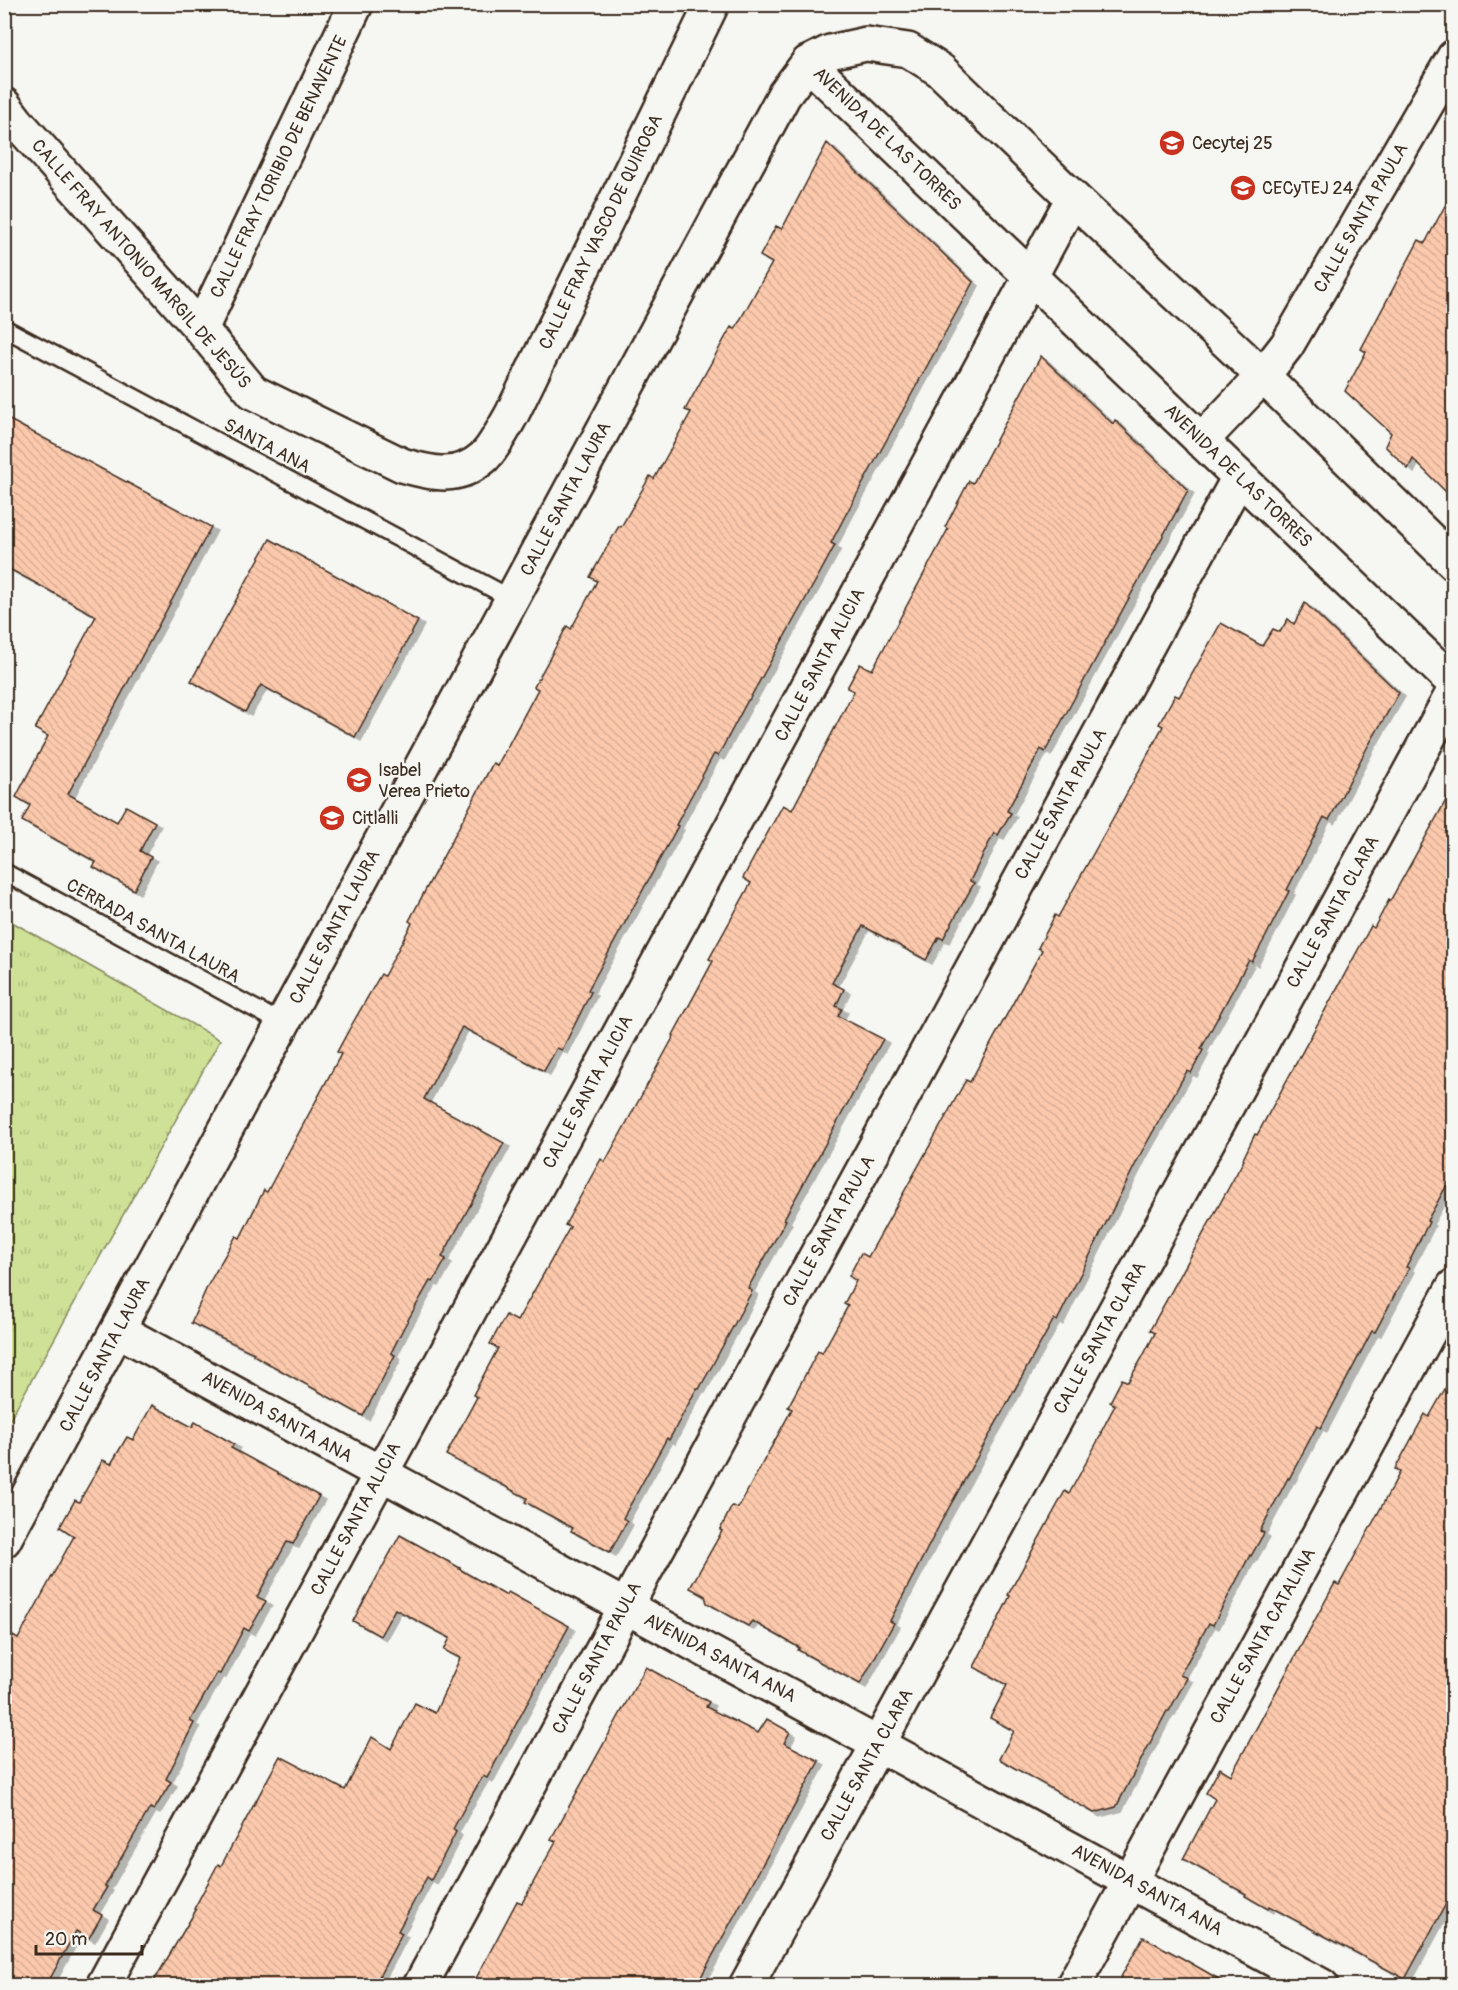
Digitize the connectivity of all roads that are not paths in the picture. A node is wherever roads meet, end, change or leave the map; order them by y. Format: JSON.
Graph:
{"nodes":[{"id":1,"x":356,"y":4,"type":"edge"},
{"id":2,"x":712,"y":4,"type":"edge"},
{"id":3,"x":1454,"y":57,"type":"edge"},
{"id":4,"x":807,"y":63,"type":"junction"},
{"id":5,"x":4,"y":105,"type":"edge"},
{"id":6,"x":1073,"y":198,"type":"junction"},
{"id":7,"x":1031,"y":277,"type":"junction"},
{"id":8,"x":4,"y":328,"type":"edge"},
{"id":9,"x":201,"y":329,"type":"junction"},
{"id":10,"x":1263,"y":376,"type":"junction"},
{"id":11,"x":1201,"y":441,"type":"junction"},
{"id":12,"x":485,"y":456,"type":"joint"},
{"id":13,"x":1239,"y":477,"type":"junction"},
{"id":14,"x":1454,"y":563,"type":"edge"},
{"id":15,"x":512,"y":599,"type":"junction"},
{"id":16,"x":1454,"y":683,"type":"edge"},
{"id":17,"x":1454,"y":691,"type":"edge"},
{"id":18,"x":4,"y":872,"type":"edge"},
{"id":19,"x":283,"y":1024,"type":"junction"},
{"id":20,"x":1454,"y":1286,"type":"edge"},
{"id":21,"x":118,"y":1330,"type":"junction"},
{"id":22,"x":381,"y":1473,"type":"junction"},
{"id":23,"x":4,"y":1540,"type":"edge"},
{"id":24,"x":625,"y":1606,"type":"junction"},
{"id":25,"x":878,"y":1744,"type":"junction"},
{"id":26,"x":1130,"y":1881,"type":"junction"},
{"id":27,"x":103,"y":1986,"type":"edge"},
{"id":28,"x":420,"y":1986,"type":"edge"},
{"id":29,"x":746,"y":1986,"type":"edge"},
{"id":30,"x":1073,"y":1986,"type":"edge"},
{"id":31,"x":1322,"y":1986,"type":"edge"}],
"edges":[{"from":1,"to":9,"type":"street","name":"CALLE FRAY TORIBIO DE BENAVENTE"},
{"from":2,"to":12,"type":"street","name":"CALLE FRAY VASCO DE QUIROGA"},
{"from":3,"to":10,"type":"street","name":"CALLE SANTA PAULA"},
{"from":4,"to":6,"type":"street","name":"AVENIDA DE LAS TORRES"},
{"from":4,"to":7,"type":"street","name":"AVENIDA DE LAS TORRES"},
{"from":4,"to":15,"type":"street","name":"CALLE SANTA LAURA"},
{"from":5,"to":9,"type":"street","name":"CALLE FRAY ANTONIO MARGIL DE JESÚS"},
{"from":6,"to":7,"type":"street","name":"CALLE SANTA ALICIA"},
{"from":6,"to":10,"type":"street","name":"AVENIDA DE LAS TORRES"},
{"from":7,"to":11,"type":"street","name":"AVENIDA DE LAS TORRES"},
{"from":7,"to":22,"type":"street","name":"CALLE SANTA ALICIA"},
{"from":8,"to":15,"type":"lane","name":"SANTA ANA"},
{"from":9,"to":12,"type":"street","name":"CALLE FRAY ANTONIO MARGIL DE JESÚS"},
{"from":10,"to":11,"type":"street","name":"CALLE SANTA PAULA"},
{"from":10,"to":14,"type":"street","name":"AVENIDA DE LAS TORRES"},
{"from":11,"to":13,"type":"street","name":"AVENIDA DE LAS TORRES"},
{"from":13,"to":16,"type":"street","name":"AVENIDA DE LAS TORRES"},
{"from":13,"to":24,"type":"street","name":"CALLE SANTA PAULA"},
{"from":15,"to":19,"type":"street","name":"CALLE SANTA LAURA"},
{"from":17,"to":25,"type":"street","name":"CALLE SANTA CLARA"},
{"from":18,"to":19,"type":"lane","name":"CERRADA SANTA LAURA"},
{"from":19,"to":21,"type":"street","name":"CALLE SANTA LAURA"},
{"from":20,"to":26,"type":"street","name":"CALLE SANTA CATALINA"},
{"from":21,"to":22,"type":"street","name":"AVENIDA SANTA ANA"},
{"from":21,"to":23,"type":"street","name":"CALLE SANTA LAURA"},
{"from":22,"to":24,"type":"street","name":"AVENIDA SANTA ANA"},
{"from":22,"to":27,"type":"street","name":"CALLE SANTA ALICIA"},
{"from":24,"to":25,"type":"street","name":"AVENIDA SANTA ANA"},
{"from":24,"to":28,"type":"street","name":"CALLE SANTA PAULA"},
{"from":25,"to":26,"type":"street","name":"AVENIDA SANTA ANA"},
{"from":25,"to":29,"type":"street","name":"CALLE SANTA CLARA"},
{"from":26,"to":30,"type":"street","name":"CALLE SANTA CATALINA"},
{"from":26,"to":31,"type":"street","name":"AVENIDA SANTA ANA"}]}
